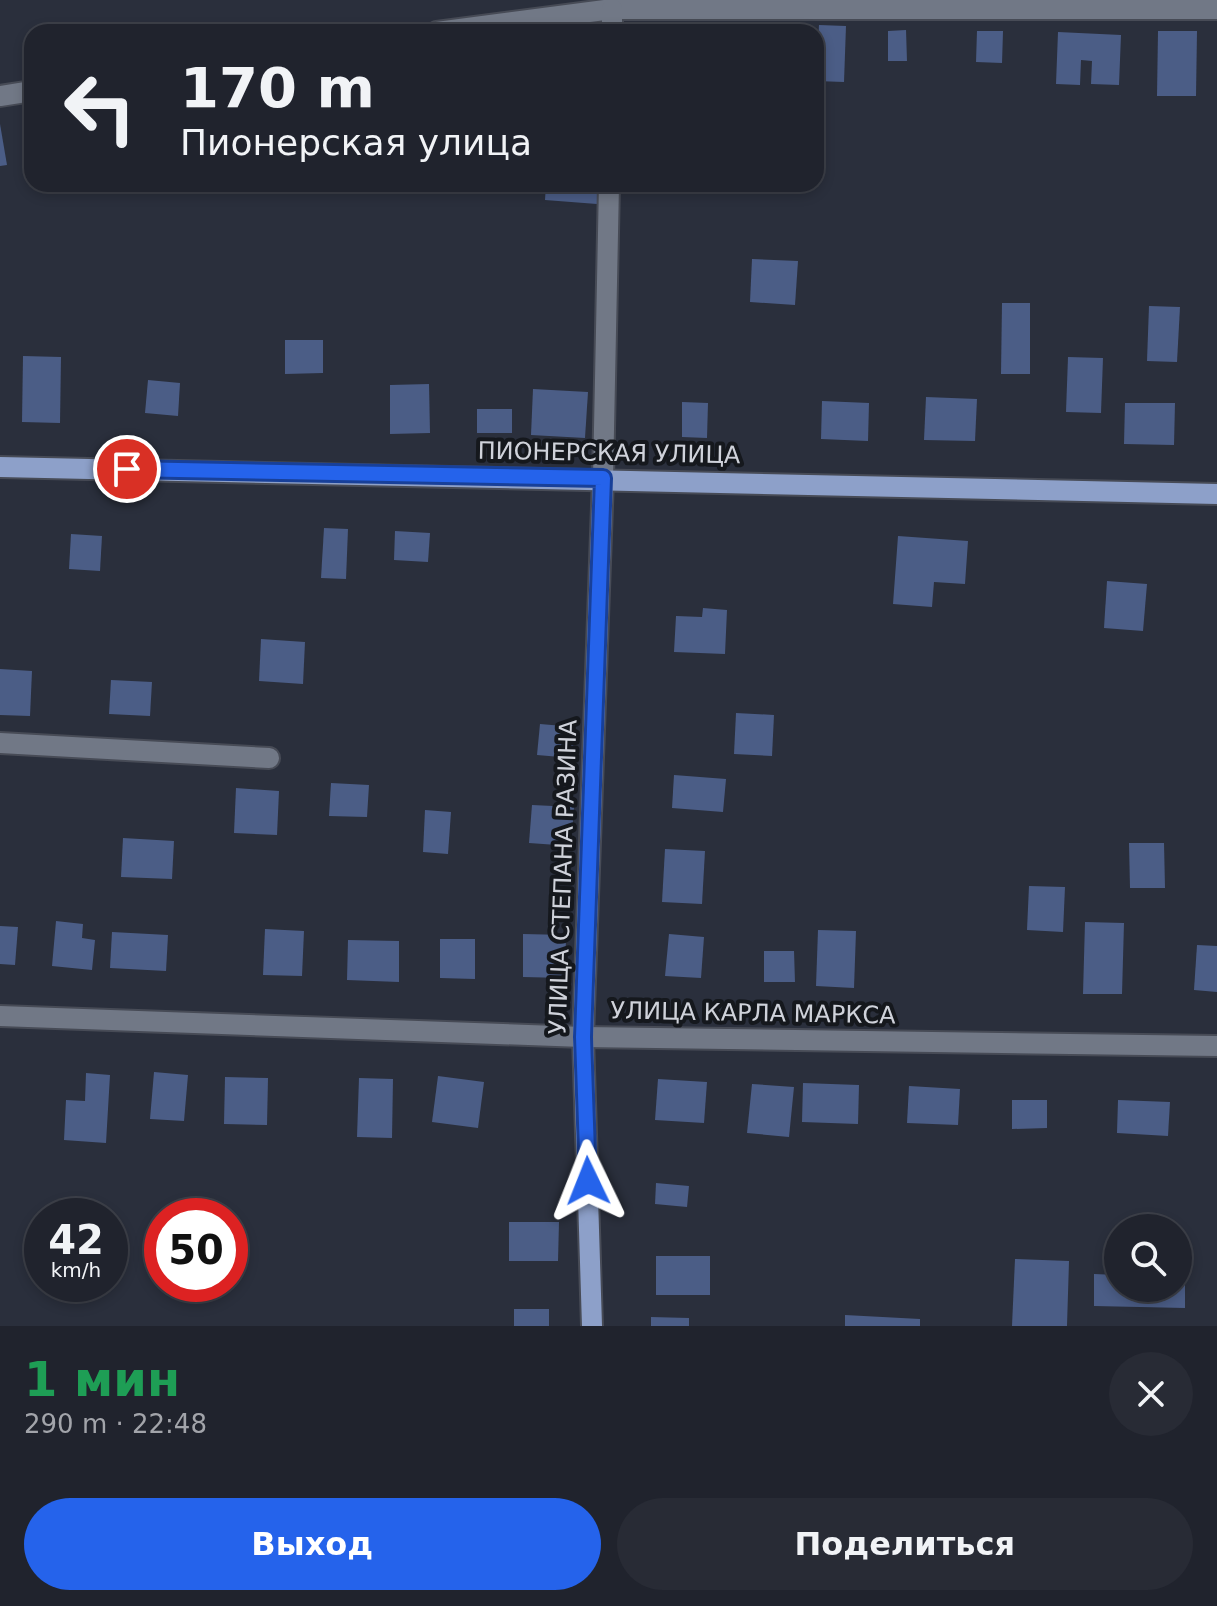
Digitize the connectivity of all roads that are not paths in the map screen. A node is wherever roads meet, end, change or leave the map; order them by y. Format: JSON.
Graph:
{"nodes":[{"id":1,"x":612,"y":9,"type":"junction"},
{"id":2,"x":1217,"y":9,"type":"edge"},
{"id":3,"x":498,"y":24,"type":"edge"},
{"id":4,"x":612,"y":24,"type":"edge"},
{"id":5,"x":24,"y":92,"type":"edge"},
{"id":6,"x":0,"y":96,"type":"edge"},
{"id":7,"x":609,"y":192,"type":"edge"},
{"id":8,"x":0,"y":467,"type":"edge"},
{"id":9,"x":603,"y":478,"type":"junction"},
{"id":10,"x":1217,"y":494,"type":"edge"},
{"id":11,"x":0,"y":743,"type":"edge"},
{"id":12,"x":269,"y":758,"type":"dead end"},
{"id":13,"x":0,"y":1016,"type":"edge"},
{"id":14,"x":583,"y":1037,"type":"junction"},
{"id":15,"x":1217,"y":1046,"type":"edge"},
{"id":16,"x":592,"y":1326,"type":"edge"}],
"edges":[{"from":1,"to":2,"type":"street"},
{"from":1,"to":3,"type":"street"},
{"from":1,"to":4,"type":"street"},
{"from":5,"to":6,"type":"street"},
{"from":7,"to":9,"type":"street"},
{"from":8,"to":9,"type":"main road","name":"ПИОНЕРСКАЯ УЛИЦА"},
{"from":9,"to":10,"type":"main road","name":"ПИОНЕРСКАЯ УЛИЦА"},
{"from":9,"to":14,"type":"main road","name":"УЛИЦА СТЕПАНА РАЗИНА"},
{"from":11,"to":12,"type":"street"},
{"from":13,"to":14,"type":"street","name":"УЛИЦА КАРЛА МАРКСА"},
{"from":14,"to":15,"type":"street","name":"УЛИЦА КАРЛА МАРКСА"},
{"from":14,"to":16,"type":"main road","name":"УЛИЦА СТЕПАНА РАЗИНА"}]}
